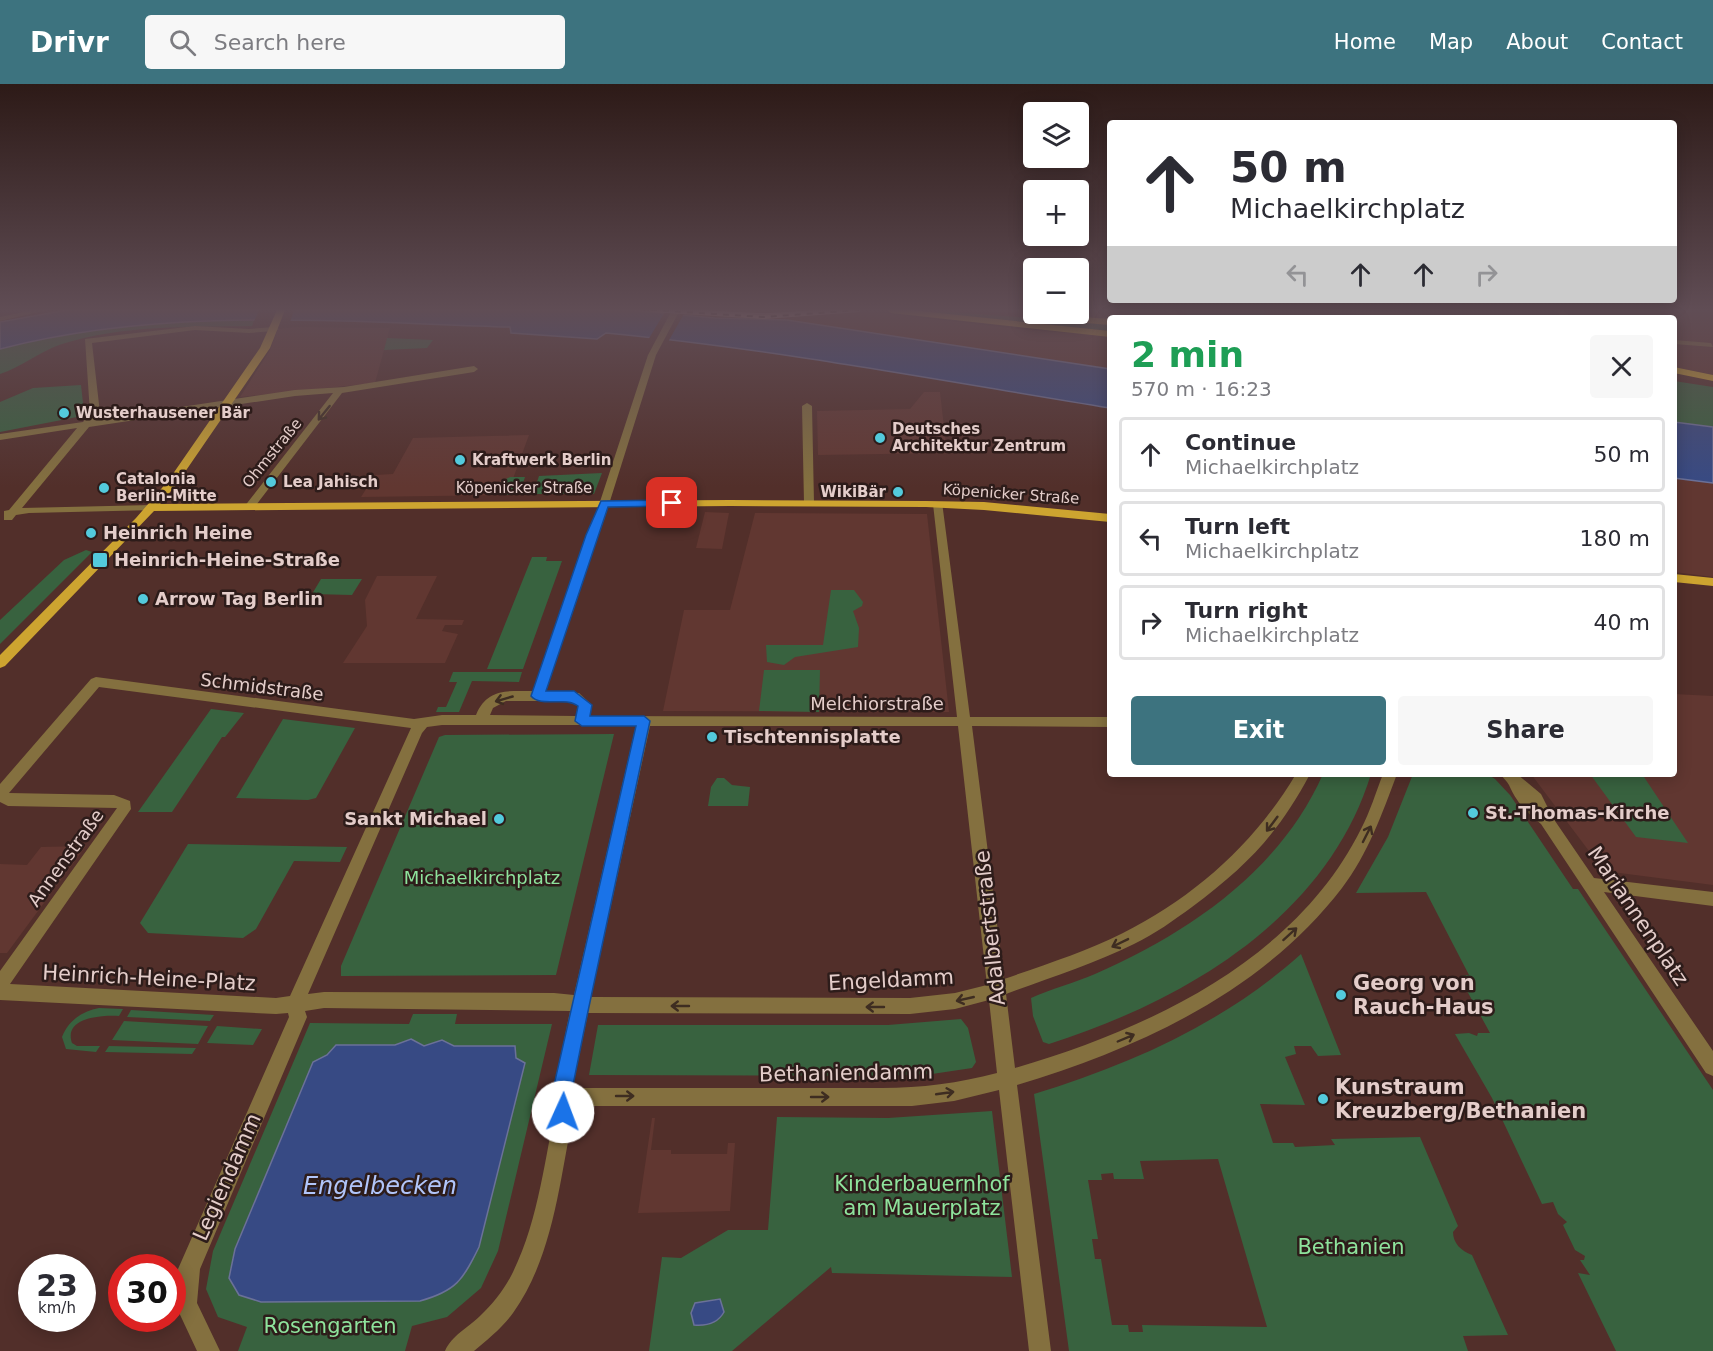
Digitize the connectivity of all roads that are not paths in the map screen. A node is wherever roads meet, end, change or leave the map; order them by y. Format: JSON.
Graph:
{"nodes":[{"id":1,"x":91,"y":369,"type":"edge"},
{"id":2,"x":250,"y":369,"type":"edge"},
{"id":3,"x":474,"y":369,"type":"dead end"},
{"id":4,"x":648,"y":369,"type":"edge"},
{"id":5,"x":1677,"y":371,"type":"edge"},
{"id":6,"x":1677,"y":376,"type":"edge"},
{"id":7,"x":1713,"y":378,"type":"edge"},
{"id":8,"x":1713,"y":382,"type":"edge"},
{"id":9,"x":340,"y":390,"type":"junction"},
{"id":10,"x":227,"y":403,"type":"junction"},
{"id":11,"x":807,"y":406,"type":"dead end"},
{"id":12,"x":86,"y":424,"type":"junction"},
{"id":13,"x":0,"y":437,"type":"edge"},
{"id":14,"x":809,"y":503,"type":"junction"},
{"id":15,"x":604,"y":504,"type":"junction"},
{"id":16,"x":938,"y":504,"type":"junction"},
{"id":17,"x":249,"y":507,"type":"junction"},
{"id":18,"x":152,"y":508,"type":"junction"},
{"id":19,"x":5,"y":516,"type":"edge"},
{"id":20,"x":1107,"y":518,"type":"edge"},
{"id":21,"x":1677,"y":578,"type":"edge"},
{"id":22,"x":1713,"y":582,"type":"edge"},
{"id":23,"x":0,"y":663,"type":"edge"},
{"id":24,"x":538,"y":696,"type":"junction"},
{"id":25,"x":481,"y":720,"type":"junction"},
{"id":26,"x":582,"y":721,"type":"junction"},
{"id":27,"x":644,"y":721,"type":"junction"},
{"id":28,"x":966,"y":722,"type":"junction"},
{"id":29,"x":1107,"y":722,"type":"edge"},
{"id":30,"x":423,"y":723,"type":"junction"},
{"id":31,"x":1301,"y":777,"type":"edge"},
{"id":32,"x":1389,"y":777,"type":"edge"},
{"id":33,"x":1511,"y":777,"type":"edge"},
{"id":34,"x":3,"y":789,"type":"joint"},
{"id":35,"x":1590,"y":884,"type":"junction"},
{"id":36,"x":1713,"y":899,"type":"edge"},
{"id":37,"x":0,"y":985,"type":"edge"},
{"id":38,"x":996,"y":990,"type":"junction"},
{"id":39,"x":0,"y":992,"type":"edge"},
{"id":40,"x":580,"y":1003,"type":"junction"},
{"id":41,"x":296,"y":1004,"type":"junction"},
{"id":42,"x":1713,"y":1066,"type":"edge"},
{"id":43,"x":1008,"y":1079,"type":"junction"},
{"id":44,"x":567,"y":1096,"type":"junction"},
{"id":45,"x":209,"y":1351,"type":"edge"},
{"id":46,"x":456,"y":1351,"type":"edge"},
{"id":47,"x":1040,"y":1351,"type":"edge"}],
"edges":[{"from":1,"to":12,"type":"street"},
{"from":2,"to":10,"type":"main road"},
{"from":3,"to":9,"type":"street"},
{"from":4,"to":15,"type":"street"},
{"from":5,"to":7,"type":"main road"},
{"from":6,"to":8,"type":"main road"},
{"from":9,"to":10,"type":"street"},
{"from":9,"to":17,"type":"street","name":"Ohmstraße","one_way":true},
{"from":10,"to":12,"type":"street"},
{"from":10,"to":18,"type":"main road"},
{"from":11,"to":14,"type":"street"},
{"from":12,"to":13,"type":"street"},
{"from":12,"to":19,"type":"street"},
{"from":14,"to":15,"type":"main road","name":"Köpenicker Straße"},
{"from":14,"to":16,"type":"main road","name":"Köpenicker Straße"},
{"from":15,"to":17,"type":"main road","name":"Köpenicker Straße"},
{"from":15,"to":24,"type":"street"},
{"from":16,"to":20,"type":"main road","name":"Köpenicker Straße"},
{"from":16,"to":28,"type":"street","name":"Adalbertstraße"},
{"from":17,"to":18,"type":"main road","name":"Köpenicker Straße"},
{"from":18,"to":19,"type":"street","name":"Köpenicker Straße"},
{"from":18,"to":23,"type":"main road"},
{"from":21,"to":22,"type":"main road"},
{"from":24,"to":25,"type":"street","one_way":true},
{"from":24,"to":26,"type":"street"},
{"from":25,"to":26,"type":"street"},
{"from":25,"to":30,"type":"street"},
{"from":26,"to":27,"type":"street"},
{"from":27,"to":28,"type":"street","name":"Melchiorstraße"},
{"from":27,"to":40,"type":"street"},
{"from":28,"to":29,"type":"street","name":"Melchiorstraße"},
{"from":28,"to":38,"type":"street","name":"Adalbertstraße"},
{"from":30,"to":34,"type":"street","name":"Schmidstraße"},
{"from":30,"to":41,"type":"street"},
{"from":31,"to":38,"type":"street","name":"Engeldamm","one_way":true},
{"from":43,"to":32,"type":"street","name":"Bethaniendamm","one_way":true},
{"from":33,"to":35,"type":"street","name":"Mariannenplatz"},
{"from":34,"to":37,"type":"street","name":"Annenstraße"},
{"from":35,"to":36,"type":"street"},
{"from":35,"to":42,"type":"street","name":"Mariannenplatz"},
{"from":38,"to":40,"type":"street","name":"Engeldamm","one_way":true},
{"from":38,"to":43,"type":"street","name":"Adalbertstraße"},
{"from":39,"to":41,"type":"street","name":"Heinrich-Heine-Platz"},
{"from":40,"to":41,"type":"street"},
{"from":40,"to":44,"type":"street"},
{"from":41,"to":45,"type":"street","name":"Legiendamm"},
{"from":44,"to":43,"type":"street","name":"Bethaniendamm","one_way":true},
{"from":43,"to":47,"type":"street","name":"Adalbertstraße"},
{"from":44,"to":46,"type":"street"}]}
